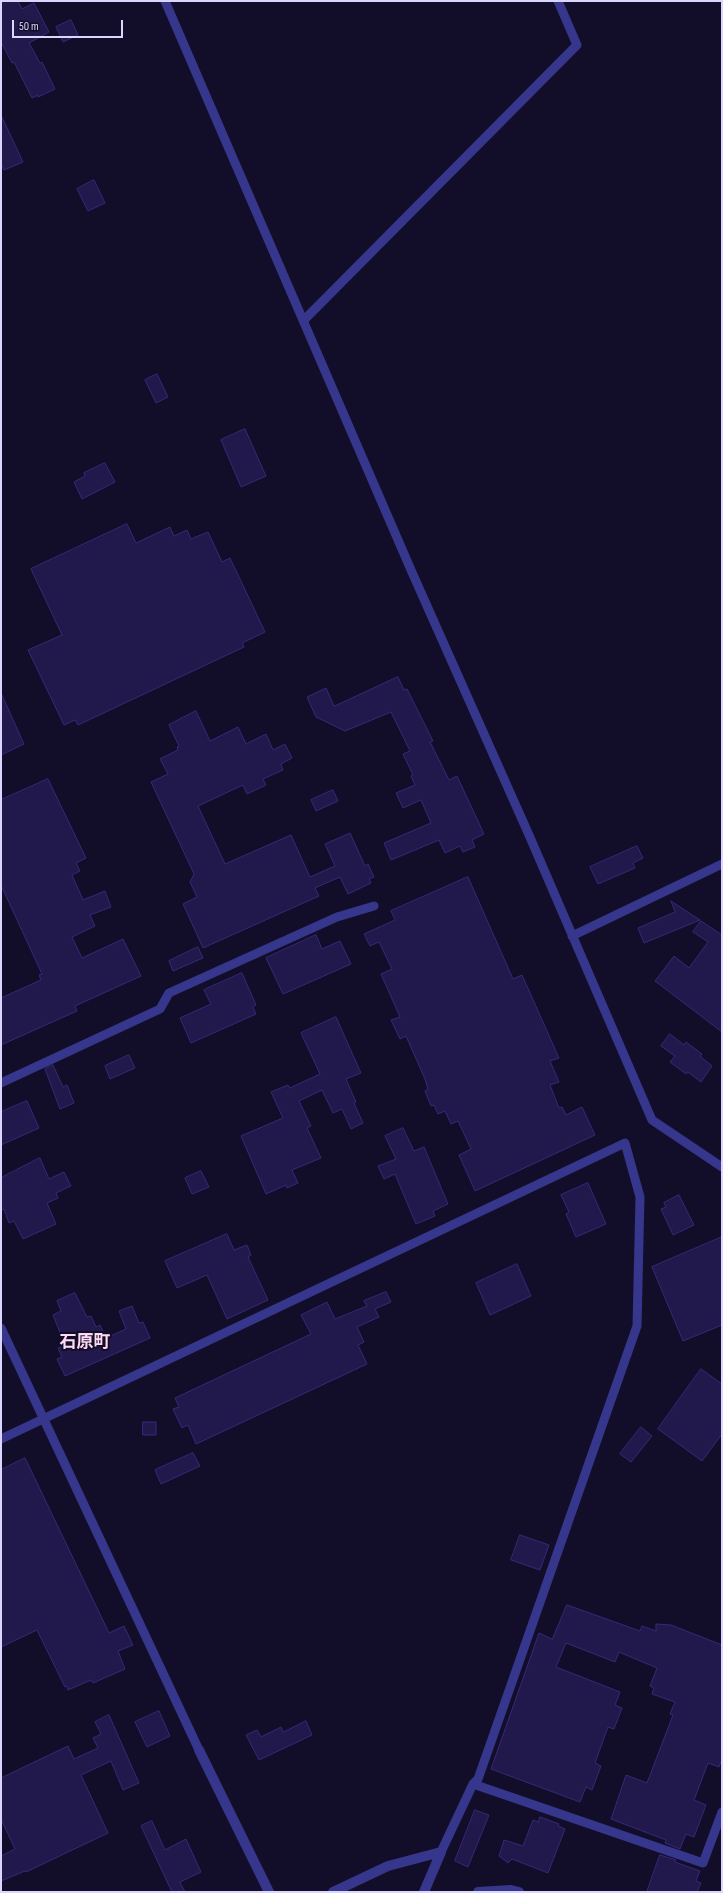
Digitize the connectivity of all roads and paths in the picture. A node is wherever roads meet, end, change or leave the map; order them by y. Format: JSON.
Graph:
{"nodes":[{"id":1,"x":165,"y":1,"type":"edge"},
{"id":2,"x":558,"y":1,"type":"edge"},
{"id":3,"x":304,"y":320,"type":"junction"},
{"id":4,"x":722,"y":864,"type":"edge"},
{"id":5,"x":374,"y":906,"type":"dead end"},
{"id":6,"x":572,"y":936,"type":"junction"},
{"id":7,"x":1,"y":1083,"type":"edge"},
{"id":8,"x":722,"y":1167,"type":"edge"},
{"id":9,"x":1,"y":1328,"type":"edge"},
{"id":10,"x":43,"y":1420,"type":"junction"},
{"id":11,"x":1,"y":1439,"type":"edge"},
{"id":12,"x":199,"y":1750,"type":"joint"},
{"id":13,"x":473,"y":1784,"type":"junction"},
{"id":14,"x":722,"y":1812,"type":"edge"},
{"id":15,"x":442,"y":1852,"type":"junction"},
{"id":16,"x":270,"y":1892,"type":"edge"},
{"id":17,"x":333,"y":1892,"type":"edge"},
{"id":18,"x":424,"y":1892,"type":"edge"},
{"id":19,"x":478,"y":1892,"type":"edge"},
{"id":20,"x":519,"y":1892,"type":"edge"}],
"edges":[{"from":1,"to":3,"type":"lane"},
{"from":2,"to":3,"type":"lane"},
{"from":3,"to":6,"type":"lane"},
{"from":4,"to":6,"type":"lane"},
{"from":5,"to":7,"type":"lane"},
{"from":6,"to":8,"type":"lane"},
{"from":9,"to":10,"type":"lane"},
{"from":10,"to":11,"type":"lane"},
{"from":10,"to":12,"type":"lane"},
{"from":10,"to":13,"type":"lane"},
{"from":12,"to":16,"type":"street"},
{"from":13,"to":14,"type":"lane"},
{"from":13,"to":15,"type":"lane"},
{"from":15,"to":17,"type":"street"},
{"from":15,"to":18,"type":"street"},
{"from":19,"to":20,"type":"street"}]}
